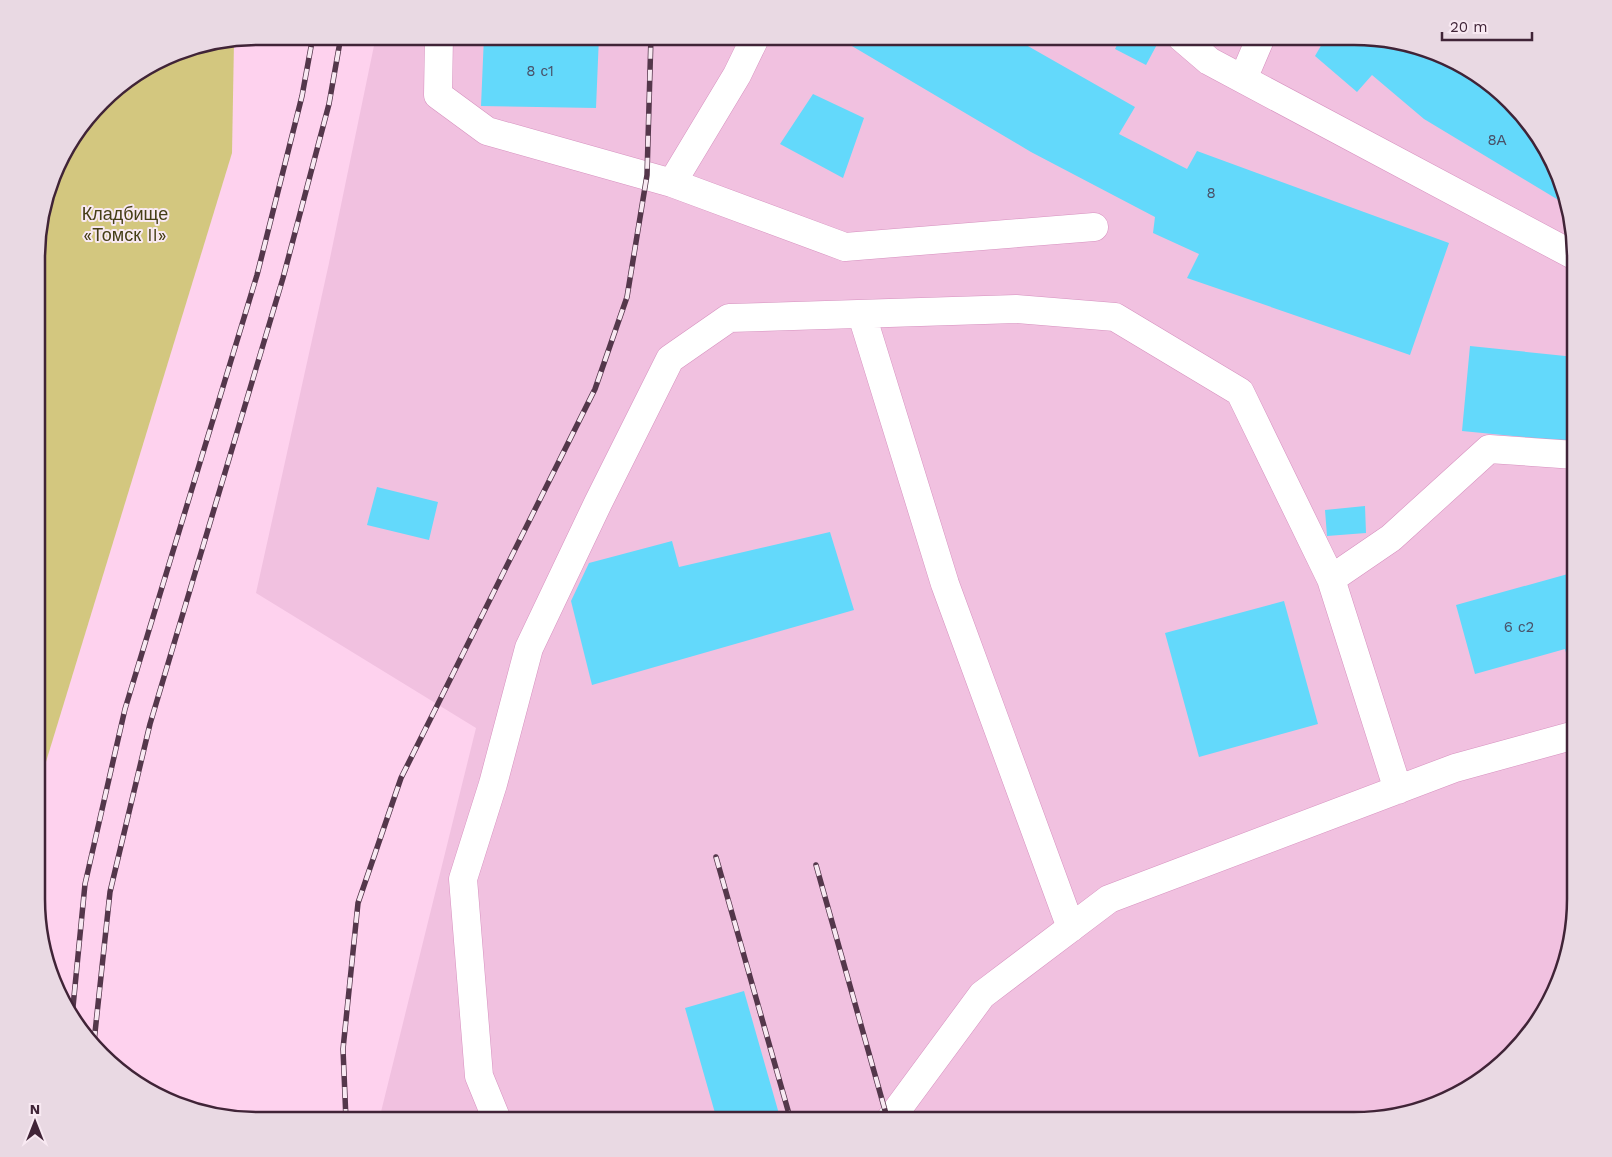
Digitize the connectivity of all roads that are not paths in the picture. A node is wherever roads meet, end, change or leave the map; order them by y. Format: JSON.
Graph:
{"nodes":[{"id":1,"x":439,"y":45,"type":"edge"},
{"id":2,"x":751,"y":45,"type":"edge"},
{"id":3,"x":1190,"y":45,"type":"edge"},
{"id":4,"x":1258,"y":45,"type":"edge"},
{"id":5,"x":1243,"y":79,"type":"junction"},
{"id":6,"x":672,"y":183,"type":"junction"},
{"id":7,"x":1094,"y":227,"type":"dead end"},
{"id":8,"x":1567,"y":252,"type":"edge"},
{"id":9,"x":862,"y":315,"type":"junction"},
{"id":10,"x":1567,"y":454,"type":"edge"},
{"id":11,"x":1330,"y":579,"type":"junction"},
{"id":12,"x":1567,"y":737,"type":"edge"},
{"id":13,"x":1398,"y":790,"type":"junction"},
{"id":14,"x":1071,"y":928,"type":"junction"},
{"id":15,"x":493,"y":1112,"type":"edge"},
{"id":16,"x":895,"y":1112,"type":"edge"}],
"edges":[{"from":1,"to":6,"type":"lane"},
{"from":2,"to":6,"type":"lane"},
{"from":3,"to":5,"type":"lane"},
{"from":4,"to":5,"type":"lane"},
{"from":5,"to":8,"type":"lane"},
{"from":6,"to":7,"type":"lane"},
{"from":9,"to":11,"type":"lane"},
{"from":9,"to":14,"type":"lane"},
{"from":9,"to":15,"type":"lane"},
{"from":10,"to":11,"type":"lane"},
{"from":11,"to":13,"type":"lane"},
{"from":12,"to":13,"type":"lane"},
{"from":13,"to":14,"type":"lane"},
{"from":14,"to":16,"type":"lane"}]}
